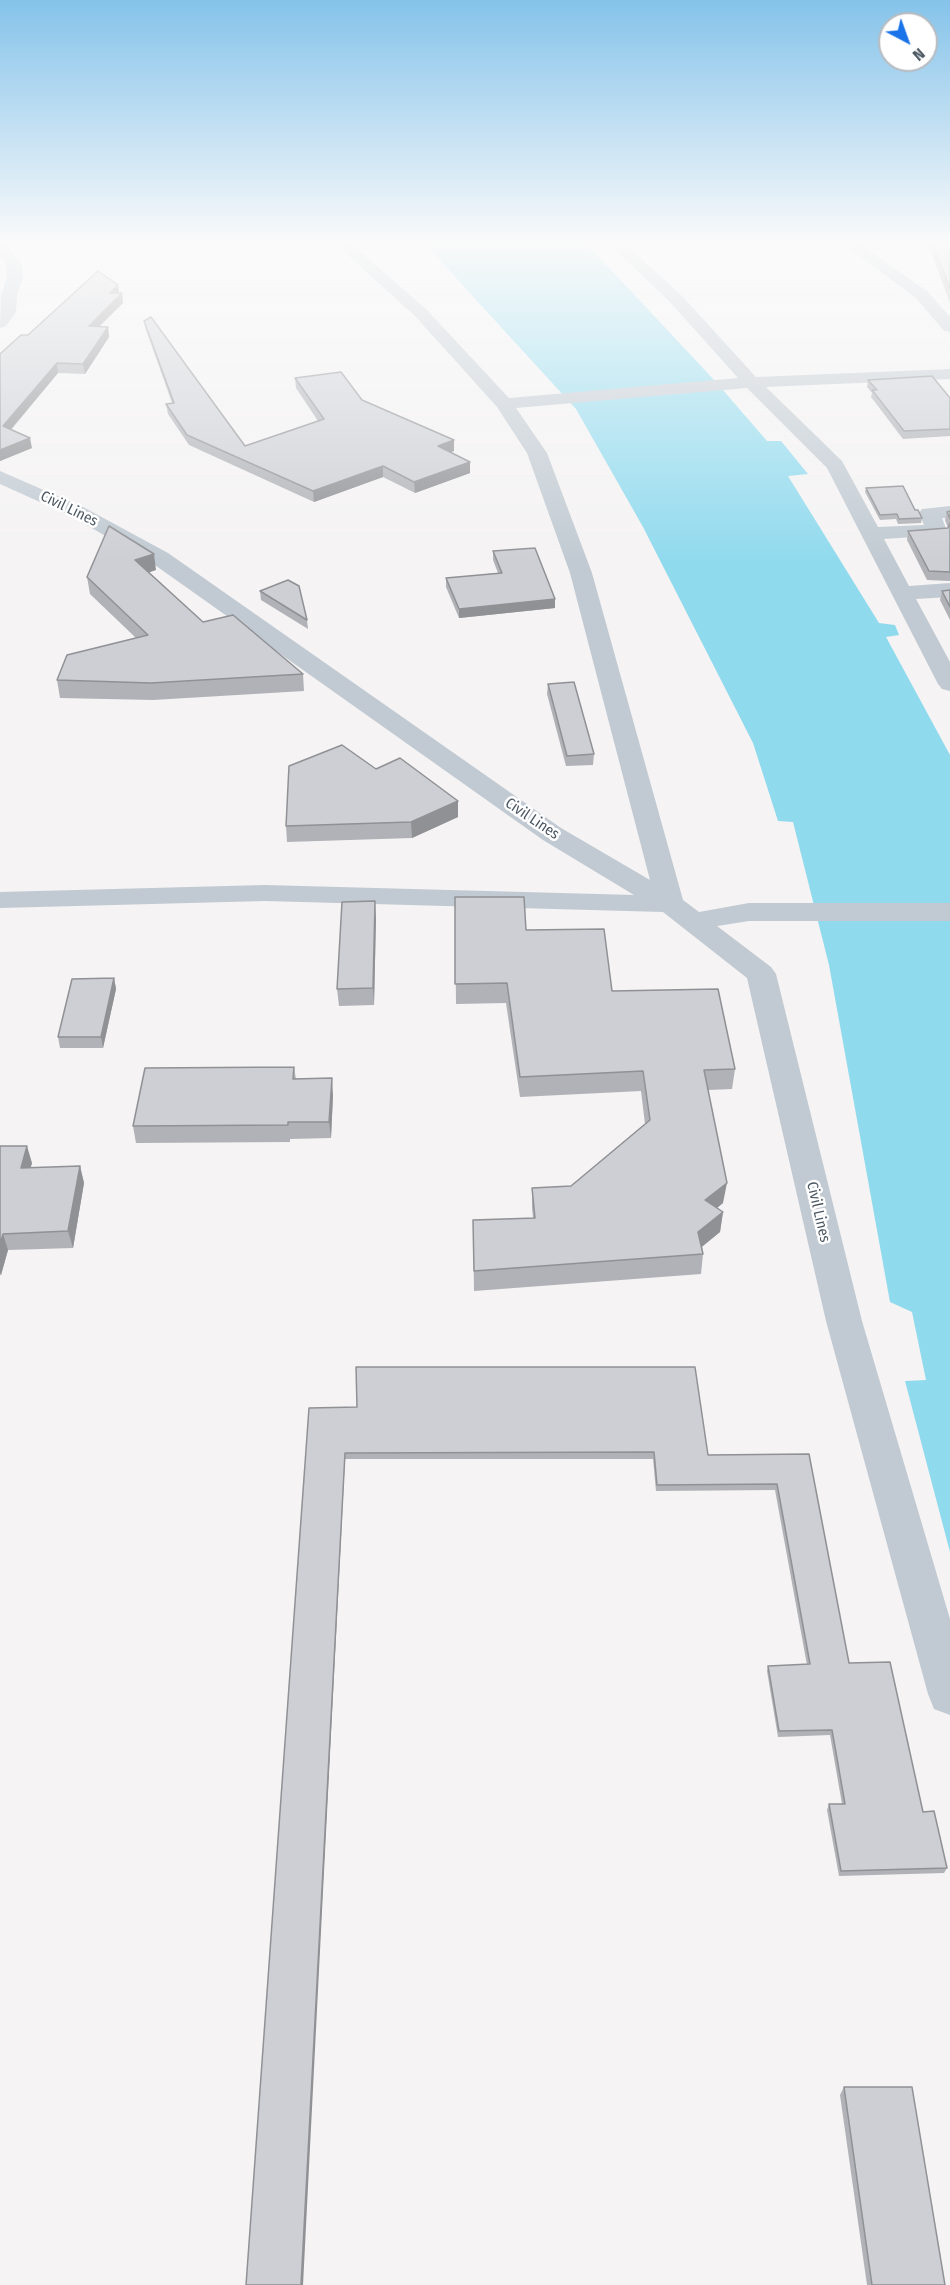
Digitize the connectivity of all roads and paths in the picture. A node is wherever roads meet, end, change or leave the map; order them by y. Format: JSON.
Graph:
{"nodes":[{"id":1,"x":454,"y":349,"type":"edge"},
{"id":2,"x":721,"y":349,"type":"edge"},
{"id":3,"x":950,"y":374,"type":"edge"},
{"id":4,"x":751,"y":382,"type":"junction"},
{"id":5,"x":504,"y":404,"type":"junction"},
{"id":6,"x":0,"y":477,"type":"edge"},
{"id":7,"x":950,"y":512,"type":"edge"},
{"id":8,"x":871,"y":533,"type":"junction"},
{"id":9,"x":950,"y":590,"type":"edge"},
{"id":10,"x":902,"y":592,"type":"junction"},
{"id":11,"x":950,"y":684,"type":"edge"},
{"id":12,"x":0,"y":900,"type":"edge"},
{"id":13,"x":670,"y":904,"type":"junction"},
{"id":14,"x":950,"y":912,"type":"edge"},
{"id":15,"x":693,"y":922,"type":"junction"},
{"id":16,"x":950,"y":1694,"type":"edge"}],
"edges":[{"from":1,"to":5,"type":"street"},
{"from":2,"to":4,"type":"street"},
{"from":3,"to":4,"type":"street"},
{"from":4,"to":5,"type":"street"},
{"from":4,"to":8,"type":"street"},
{"from":5,"to":13,"type":"street"},
{"from":6,"to":13,"type":"street","name":"Civil Lines"},
{"from":7,"to":8,"type":"street"},
{"from":8,"to":10,"type":"street"},
{"from":9,"to":10,"type":"street"},
{"from":10,"to":11,"type":"street"},
{"from":12,"to":13,"type":"street"},
{"from":13,"to":15,"type":"street","name":"Civil Lines"},
{"from":14,"to":15,"type":"street"},
{"from":15,"to":16,"type":"street","name":"Civil Lines"}]}
